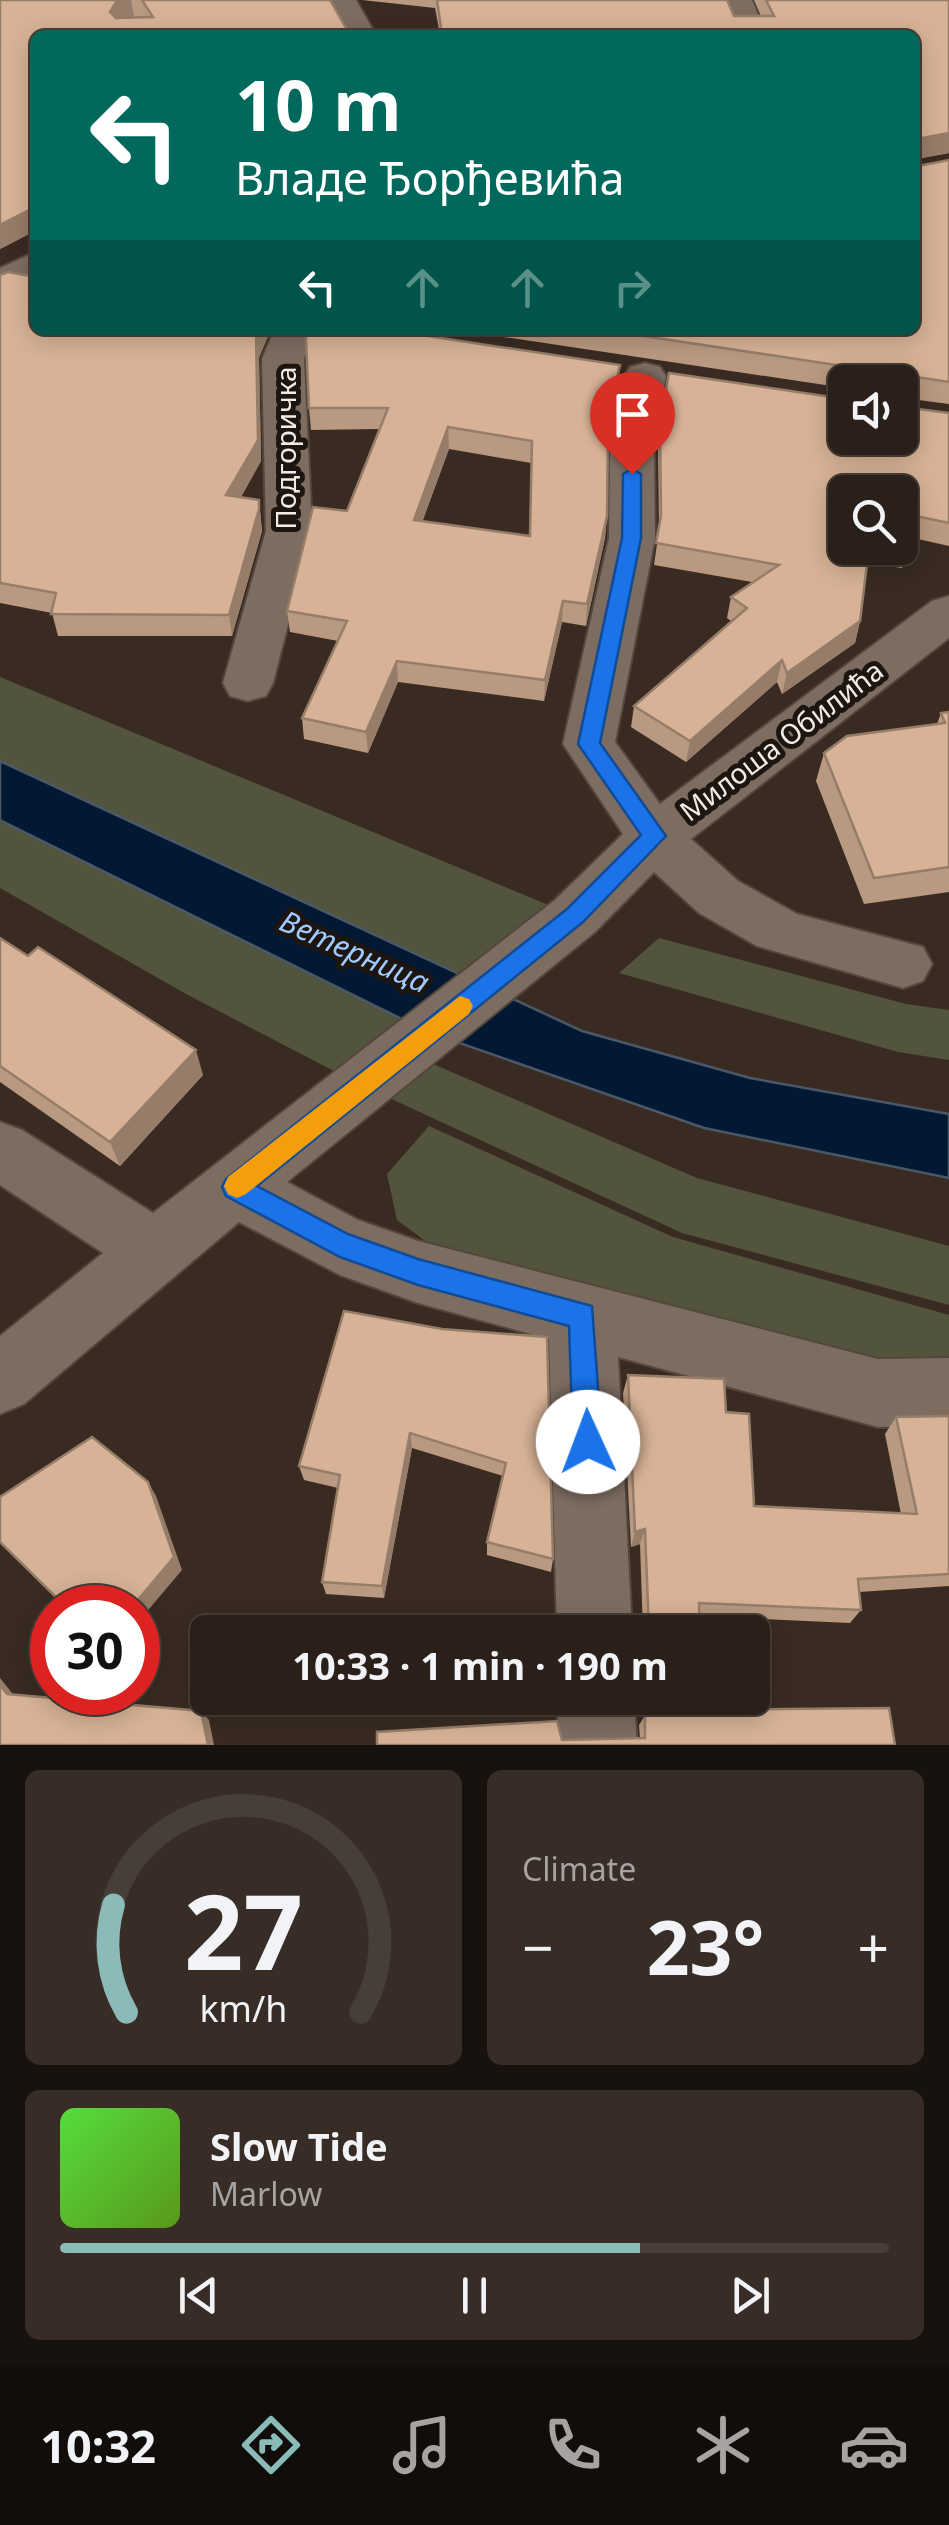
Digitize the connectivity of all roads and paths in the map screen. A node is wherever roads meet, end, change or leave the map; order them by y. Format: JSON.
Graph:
{"nodes":[{"id":1,"x":340,"y":0,"type":"edge"},
{"id":2,"x":736,"y":0,"type":"edge"},
{"id":3,"x":357,"y":30,"type":"edge"},
{"id":4,"x":749,"y":30,"type":"edge"},
{"id":5,"x":292,"y":335,"type":"edge"},
{"id":6,"x":641,"y":368,"type":"dead end"},
{"id":7,"x":949,"y":613,"type":"edge"},
{"id":8,"x":248,"y":683,"type":"dead end"},
{"id":9,"x":654,"y":836,"type":"junction"},
{"id":10,"x":903,"y":964,"type":"dead end"},
{"id":11,"x":0,"y":1150,"type":"edge"},
{"id":12,"x":235,"y":1187,"type":"junction"},
{"id":13,"x":160,"y":1253,"type":"junction"},
{"id":14,"x":582,"y":1316,"type":"junction"},
{"id":15,"x":0,"y":1380,"type":"edge"},
{"id":16,"x":949,"y":1392,"type":"edge"},
{"id":17,"x":593,"y":1615,"type":"edge"},
{"id":18,"x":597,"y":1715,"type":"edge"},
{"id":19,"x":598,"y":1745,"type":"edge"}],
"edges":[{"from":1,"to":3,"type":"street"},
{"from":2,"to":4,"type":"street"},
{"from":5,"to":8,"type":"street","name":"Подгоричка"},
{"from":6,"to":9,"type":"street"},
{"from":7,"to":9,"type":"street","name":"Милоша Обилића"},
{"from":9,"to":10,"type":"street"},
{"from":9,"to":12,"type":"street","name":"Милоша Обилића"},
{"from":11,"to":13,"type":"street"},
{"from":12,"to":13,"type":"street","name":"Милоша Обилића"},
{"from":12,"to":14,"type":"street"},
{"from":13,"to":15,"type":"street","name":"Милоша Обилића"},
{"from":14,"to":16,"type":"street"},
{"from":14,"to":17,"type":"street"},
{"from":18,"to":19,"type":"street"}]}
